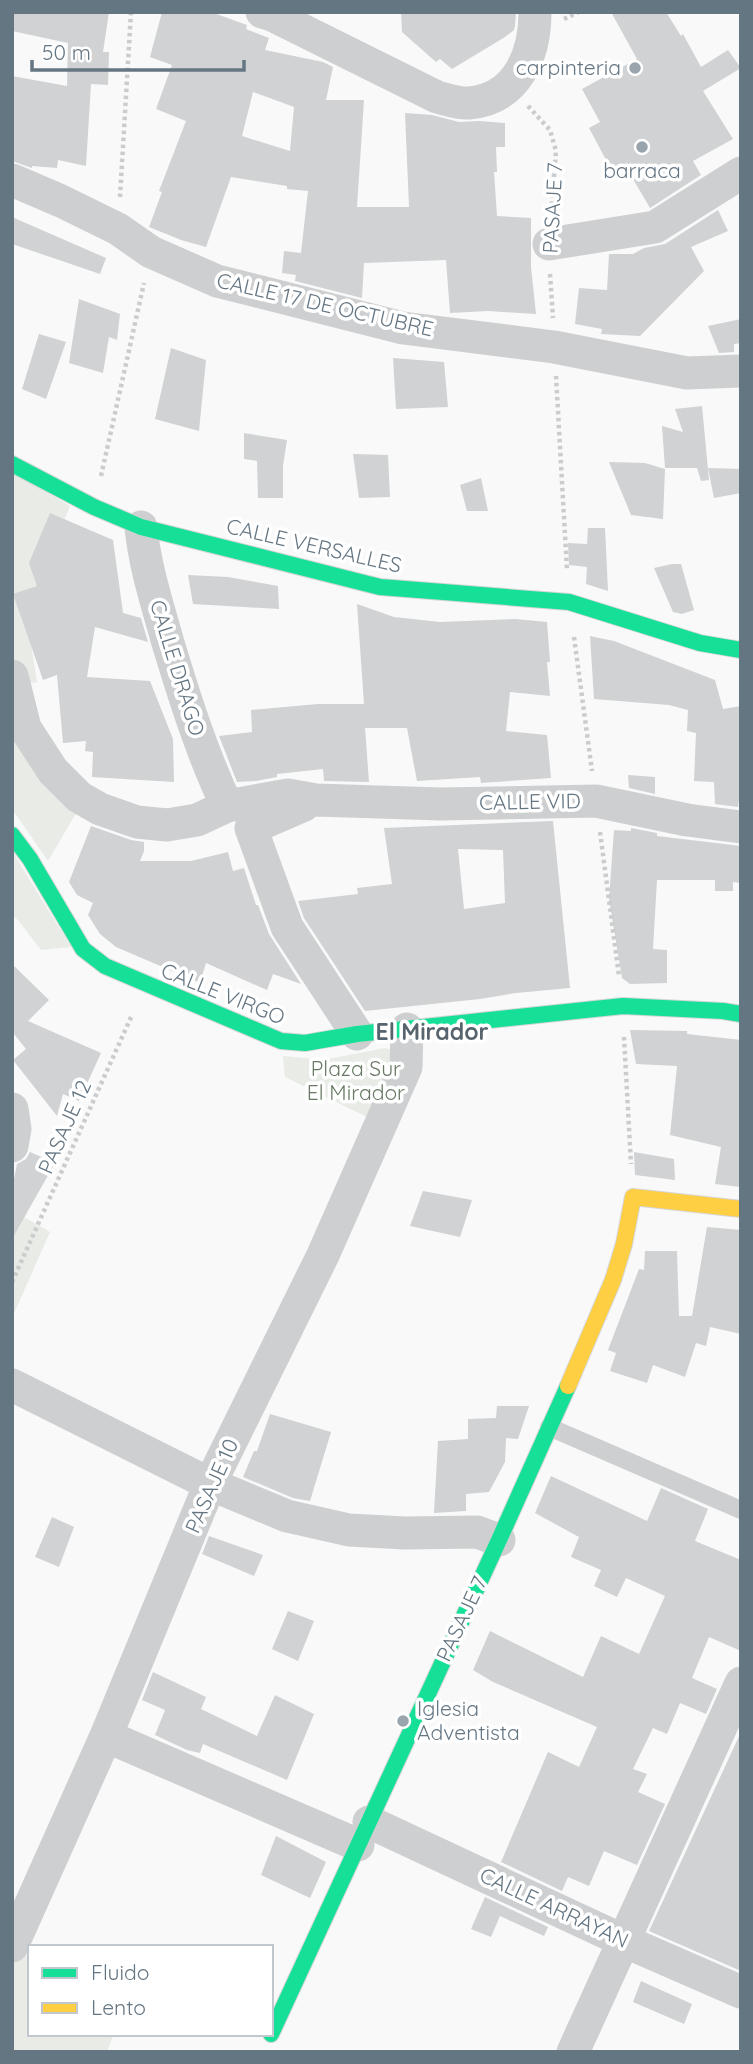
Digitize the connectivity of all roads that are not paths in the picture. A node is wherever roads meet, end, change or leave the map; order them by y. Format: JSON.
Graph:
{"nodes":[{"id":1,"x":535,"y":12,"type":"edge"},
{"id":2,"x":268,"y":13,"type":"edge"},
{"id":3,"x":741,"y":173,"type":"edge"},
{"id":4,"x":12,"y":180,"type":"edge"},
{"id":5,"x":549,"y":244,"type":"road end"},
{"id":6,"x":741,"y":371,"type":"edge"},
{"id":7,"x":12,"y":464,"type":"edge"},
{"id":8,"x":141,"y":527,"type":"junction"},
{"id":9,"x":741,"y":650,"type":"edge"},
{"id":10,"x":12,"y":677,"type":"edge"},
{"id":11,"x":316,"y":800,"type":"junction"},
{"id":12,"x":226,"y":806,"type":"junction"},
{"id":13,"x":741,"y":827,"type":"edge"},
{"id":14,"x":12,"y":835,"type":"edge"},
{"id":15,"x":741,"y":1014,"type":"edge"},
{"id":16,"x":407,"y":1029,"type":"junction"},
{"id":17,"x":357,"y":1034,"type":"junction"},
{"id":18,"x":12,"y":1109,"type":"edge"},
{"id":19,"x":12,"y":1146,"type":"edge"},
{"id":20,"x":741,"y":1209,"type":"edge"},
{"id":21,"x":12,"y":1385,"type":"edge"},
{"id":22,"x":549,"y":1427,"type":"junction"},
{"id":23,"x":211,"y":1484,"type":"junction"},
{"id":24,"x":741,"y":1510,"type":"edge"},
{"id":25,"x":499,"y":1539,"type":"junction"},
{"id":26,"x":741,"y":1683,"type":"edge"},
{"id":27,"x":106,"y":1736,"type":"junction"},
{"id":28,"x":363,"y":1834,"type":"junction"},
{"id":29,"x":625,"y":1941,"type":"junction"},
{"id":30,"x":12,"y":1946,"type":"edge"},
{"id":31,"x":741,"y":1992,"type":"edge"},
{"id":32,"x":273,"y":2030,"type":"edge"},
{"id":33,"x":270,"y":2036,"type":"edge"},
{"id":34,"x":263,"y":2052,"type":"edge"},
{"id":35,"x":573,"y":2052,"type":"edge"}],
"edges":[{"from":1,"to":2,"type":"street"},
{"from":3,"to":5,"type":"street"},
{"from":4,"to":6,"type":"street","name":"CALLE 17 DE OCTUBRE"},
{"from":7,"to":8,"type":"street","name":"CALLE VERSALLES"},
{"from":8,"to":9,"type":"street","name":"CALLE VERSALLES"},
{"from":8,"to":12,"type":"street","name":"CALLE DRAGO"},
{"from":10,"to":12,"type":"street","name":"CALLE VID"},
{"from":11,"to":12,"type":"street","name":"CALLE VID"},
{"from":11,"to":13,"type":"street","name":"CALLE VID"},
{"from":11,"to":17,"type":"street","name":"CALLE VID"},
{"from":14,"to":17,"type":"street","name":"CALLE VIRGO"},
{"from":15,"to":16,"type":"street","name":"CALLE VIRGO"},
{"from":16,"to":17,"type":"street","name":"CALLE VIRGO"},
{"from":16,"to":23,"type":"street","name":"PASAJE 10"},
{"from":18,"to":19,"type":"street"},
{"from":20,"to":22,"type":"street","name":"PASAJE 7"},
{"from":21,"to":23,"type":"street"},
{"from":22,"to":24,"type":"lane"},
{"from":22,"to":25,"type":"street","name":"PASAJE 7"},
{"from":23,"to":25,"type":"street"},
{"from":23,"to":27,"type":"street","name":"PASAJE 10"},
{"from":25,"to":28,"type":"street","name":"PASAJE 7"},
{"from":26,"to":29,"type":"street"},
{"from":27,"to":28,"type":"street","name":"CALLE ARRAYAN"},
{"from":27,"to":30,"type":"street","name":"PASAJE 10"},
{"from":28,"to":29,"type":"street","name":"CALLE ARRAYAN"},
{"from":28,"to":32,"type":"street","name":"PASAJE 7"},
{"from":29,"to":31,"type":"street","name":"CALLE ARRAYAN"},
{"from":29,"to":35,"type":"street"},
{"from":33,"to":34,"type":"street","name":"PASAJE 7"}]}
